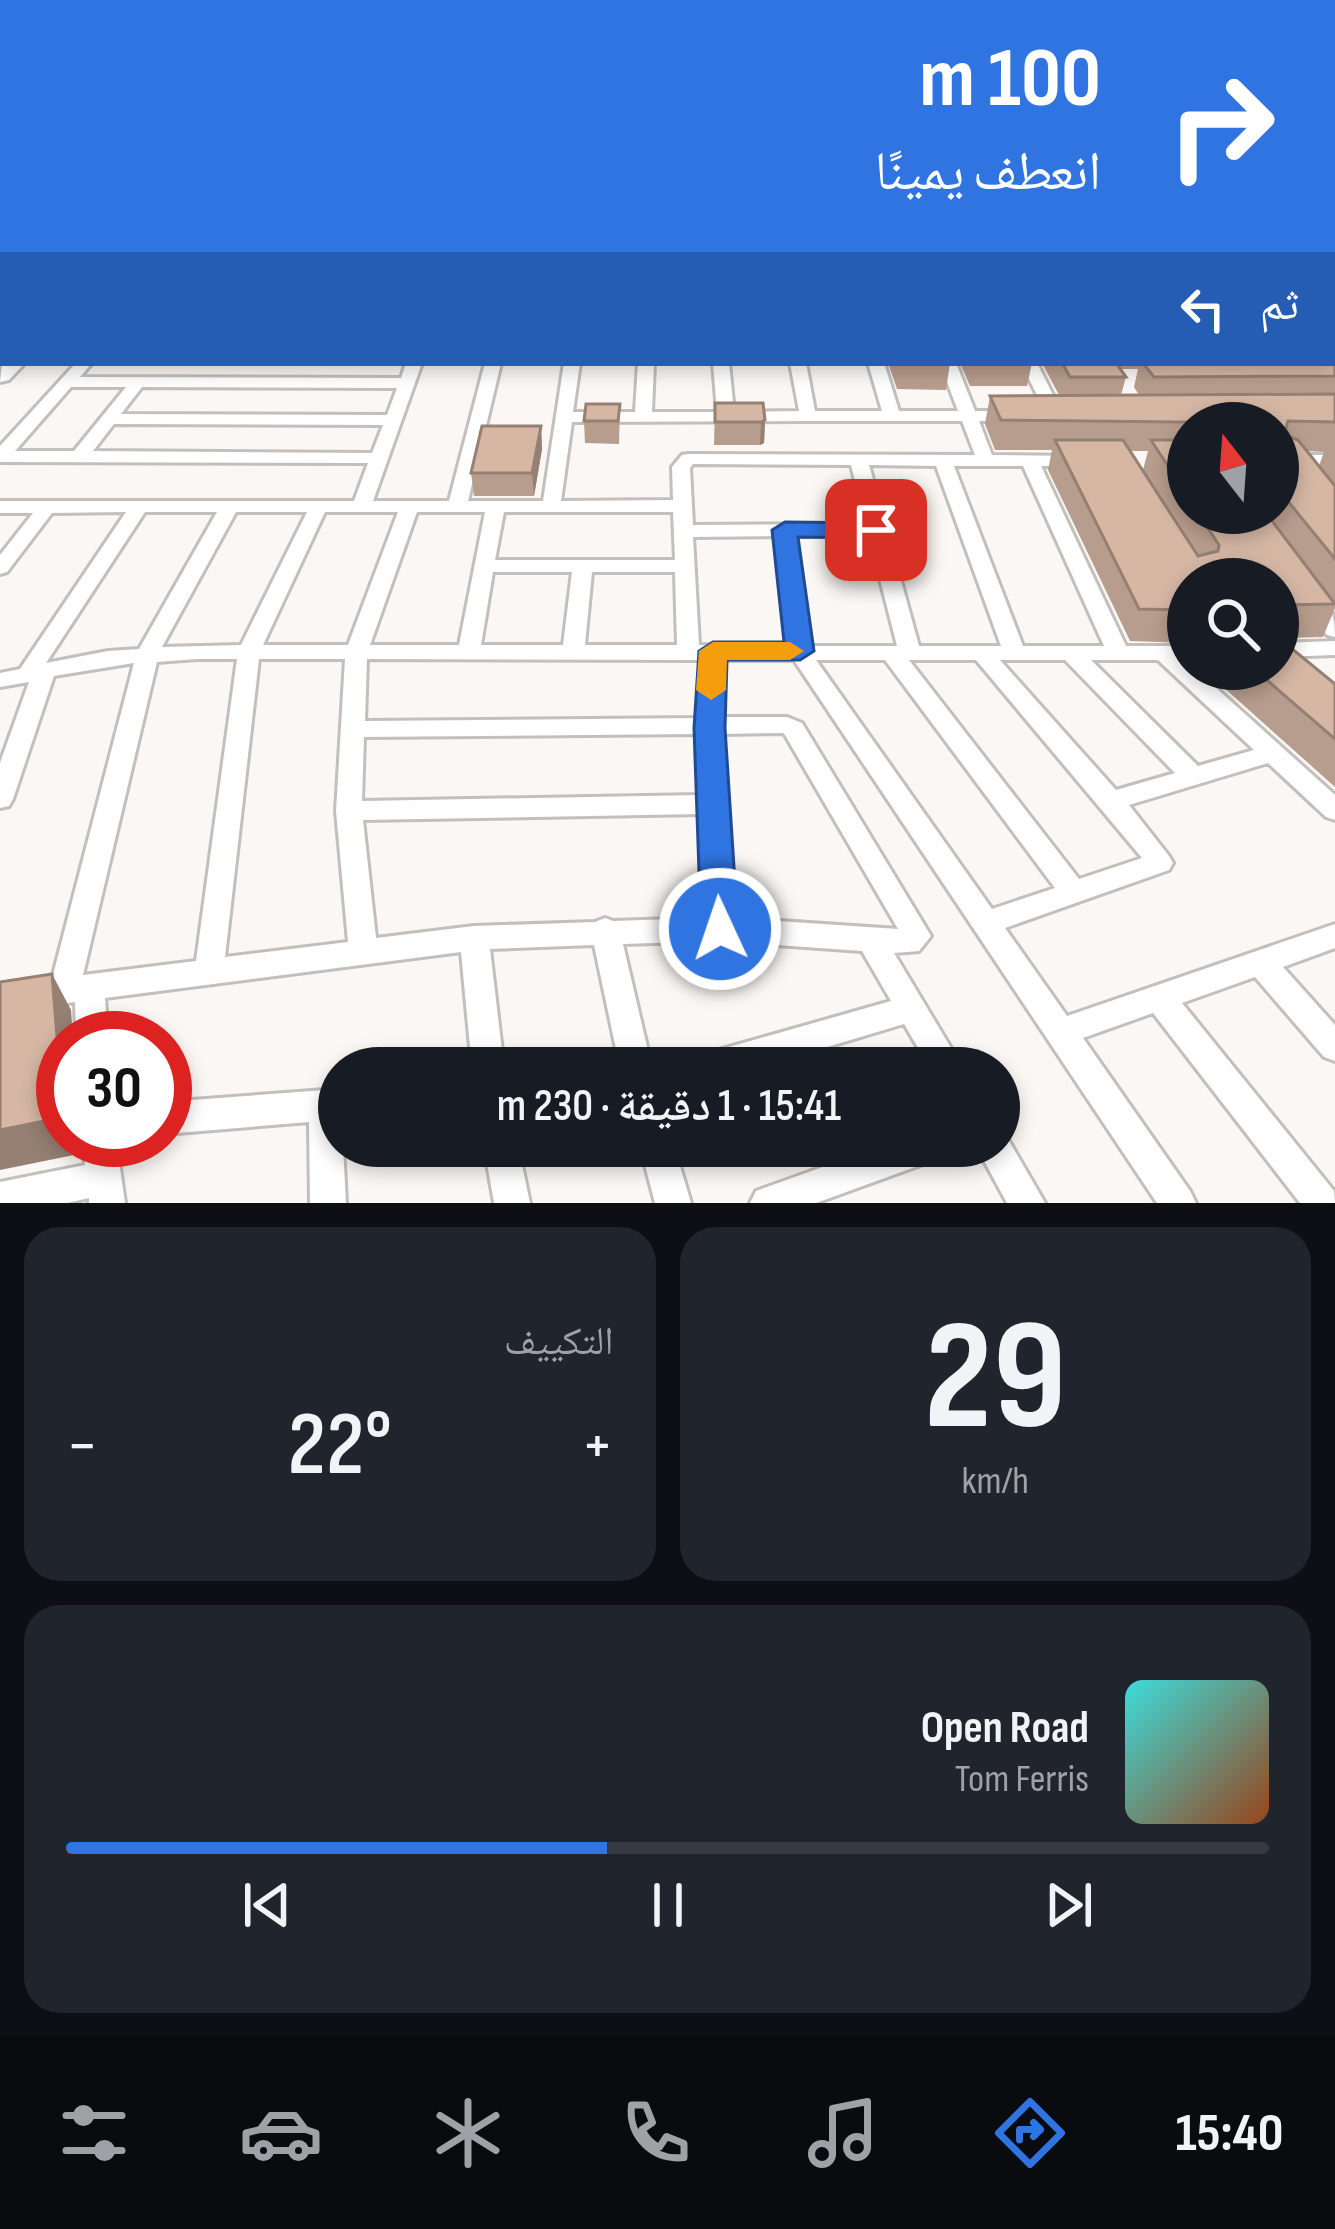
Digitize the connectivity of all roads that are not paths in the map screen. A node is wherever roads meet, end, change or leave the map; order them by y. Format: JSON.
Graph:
{"nodes":[{"id":1,"x":81,"y":366,"type":"edge"},
{"id":2,"x":413,"y":366,"type":"edge"},
{"id":3,"x":492,"y":366,"type":"edge"},
{"id":4,"x":571,"y":366,"type":"edge"},
{"id":5,"x":646,"y":366,"type":"edge"},
{"id":6,"x":721,"y":366,"type":"edge"},
{"id":7,"x":799,"y":366,"type":"edge"},
{"id":8,"x":878,"y":366,"type":"edge"},
{"id":9,"x":949,"y":366,"type":"edge"},
{"id":10,"x":1030,"y":366,"type":"edge"},
{"id":11,"x":68,"y":382,"type":"junction"},
{"id":12,"x":138,"y":382,"type":"junction"},
{"id":13,"x":407,"y":383,"type":"junction"},
{"id":14,"x":1076,"y":415,"type":"edge"},
{"id":15,"x":643,"y":416,"type":"junction"},
{"id":16,"x":1054,"y":416,"type":"junction"},
{"id":17,"x":727,"y":417,"type":"junction"},
{"id":18,"x":838,"y":417,"type":"junction"},
{"id":19,"x":892,"y":417,"type":"junction"},
{"id":20,"x":967,"y":417,"type":"junction"},
{"id":21,"x":110,"y":418,"type":"junction"},
{"id":22,"x":562,"y":418,"type":"junction"},
{"id":23,"x":808,"y":418,"type":"junction"},
{"id":24,"x":392,"y":420,"type":"junction"},
{"id":25,"x":475,"y":439,"type":"junction"},
{"id":26,"x":496,"y":439,"type":"edge"},
{"id":27,"x":538,"y":439,"type":"edge"},
{"id":28,"x":559,"y":439,"type":"junction"},
{"id":29,"x":0,"y":457,"type":"edge"},
{"id":30,"x":79,"y":457,"type":"junction"},
{"id":31,"x":380,"y":458,"type":"junction"},
{"id":32,"x":1299,"y":460,"type":"edge"},
{"id":33,"x":1335,"y":460,"type":"edge"},
{"id":34,"x":854,"y":461,"type":"junction"},
{"id":35,"x":1030,"y":461,"type":"junction"},
{"id":36,"x":1101,"y":461,"type":"edge"},
{"id":37,"x":944,"y":462,"type":"junction"},
{"id":38,"x":986,"y":462,"type":"junction"},
{"id":39,"x":1299,"y":471,"type":"edge"},
{"id":40,"x":1307,"y":477,"type":"edge"},
{"id":41,"x":231,"y":505,"type":"junction"},
{"id":42,"x":140,"y":506,"type":"junction"},
{"id":43,"x":319,"y":506,"type":"junction"},
{"id":44,"x":681,"y":506,"type":"junction"},
{"id":45,"x":0,"y":507,"type":"edge"},
{"id":46,"x":47,"y":507,"type":"junction"},
{"id":47,"x":361,"y":507,"type":"junction"},
{"id":48,"x":457,"y":507,"type":"junction"},
{"id":49,"x":495,"y":507,"type":"junction"},
{"id":50,"x":410,"y":508,"type":"junction"},
{"id":51,"x":551,"y":508,"type":"junction"},
{"id":52,"x":785,"y":530,"type":"junction"},
{"id":53,"x":876,"y":530,"type":"junction"},
{"id":54,"x":682,"y":531,"type":"junction"},
{"id":55,"x":485,"y":566,"type":"junction"},
{"id":56,"x":583,"y":566,"type":"junction"},
{"id":57,"x":682,"y":566,"type":"junction"},
{"id":58,"x":0,"y":568,"type":"edge"},
{"id":59,"x":1299,"y":583,"type":"edge"},
{"id":60,"x":1335,"y":630,"type":"edge"},
{"id":61,"x":1335,"y":648,"type":"edge"},
{"id":62,"x":1299,"y":649,"type":"edge"},
{"id":63,"x":249,"y":651,"type":"junction"},
{"id":64,"x":701,"y":651,"type":"junction"},
{"id":65,"x":800,"y":651,"type":"junction"},
{"id":66,"x":900,"y":652,"type":"junction"},
{"id":67,"x":981,"y":652,"type":"junction"},
{"id":68,"x":148,"y":653,"type":"junction"},
{"id":69,"x":573,"y":653,"type":"junction"},
{"id":70,"x":1015,"y":653,"type":"junction"},
{"id":71,"x":1071,"y":653,"type":"junction"},
{"id":72,"x":1167,"y":653,"type":"edge"},
{"id":73,"x":356,"y":654,"type":"junction"},
{"id":74,"x":468,"y":654,"type":"junction"},
{"id":75,"x":1119,"y":654,"type":"junction"},
{"id":76,"x":35,"y":673,"type":"junction"},
{"id":77,"x":0,"y":680,"type":"edge"},
{"id":78,"x":1212,"y":690,"type":"edge"},
{"id":79,"x":709,"y":728,"type":"junction"},
{"id":80,"x":351,"y":729,"type":"junction"},
{"id":81,"x":1272,"y":753,"type":"junction"},
{"id":82,"x":1192,"y":775,"type":"junction"},
{"id":83,"x":0,"y":799,"type":"edge"},
{"id":84,"x":1111,"y":801,"type":"junction"},
{"id":85,"x":713,"y":804,"type":"junction"},
{"id":86,"x":1335,"y":810,"type":"edge"},
{"id":87,"x":349,"y":811,"type":"junction"},
{"id":88,"x":1074,"y":893,"type":"junction"},
{"id":89,"x":986,"y":923,"type":"junction"},
{"id":90,"x":720,"y":929,"type":"junction"},
{"id":91,"x":605,"y":930,"type":"junction"},
{"id":92,"x":1335,"y":936,"type":"edge"},
{"id":93,"x":474,"y":938,"type":"junction"},
{"id":94,"x":871,"y":939,"type":"junction"},
{"id":95,"x":363,"y":950,"type":"junction"},
{"id":96,"x":1260,"y":962,"type":"junction"},
{"id":97,"x":208,"y":972,"type":"junction"},
{"id":98,"x":77,"y":988,"type":"junction"},
{"id":99,"x":1159,"y":997,"type":"junction"},
{"id":100,"x":0,"y":999,"type":"edge"},
{"id":101,"x":912,"y":1008,"type":"junction"},
{"id":102,"x":84,"y":1011,"type":"edge"},
{"id":103,"x":1060,"y":1032,"type":"junction"},
{"id":104,"x":486,"y":1047,"type":"edge"},
{"id":105,"x":631,"y":1047,"type":"edge"},
{"id":106,"x":779,"y":1047,"type":"edge"},
{"id":107,"x":935,"y":1047,"type":"edge"},
{"id":108,"x":1335,"y":1047,"type":"edge"},
{"id":109,"x":318,"y":1105,"type":"edge"},
{"id":110,"x":192,"y":1116,"type":"edge"},
{"id":111,"x":329,"y":1167,"type":"edge"},
{"id":112,"x":505,"y":1167,"type":"edge"},
{"id":113,"x":663,"y":1167,"type":"edge"},
{"id":114,"x":869,"y":1167,"type":"edge"},
{"id":115,"x":1006,"y":1167,"type":"edge"},
{"id":116,"x":106,"y":1191,"type":"edge"},
{"id":117,"x":18,"y":1199,"type":"edge"},
{"id":118,"x":328,"y":1203,"type":"edge"},
{"id":119,"x":512,"y":1203,"type":"edge"},
{"id":120,"x":673,"y":1203,"type":"edge"},
{"id":121,"x":768,"y":1203,"type":"edge"},
{"id":122,"x":1027,"y":1203,"type":"edge"},
{"id":123,"x":1178,"y":1203,"type":"edge"},
{"id":124,"x":1322,"y":1203,"type":"edge"}],
"edges":[{"from":1,"to":11,"type":"street"},
{"from":2,"to":13,"type":"street"},
{"from":3,"to":25,"type":"street"},
{"from":4,"to":22,"type":"street"},
{"from":5,"to":15,"type":"street"},
{"from":6,"to":17,"type":"street"},
{"from":7,"to":23,"type":"street"},
{"from":8,"to":19,"type":"street"},
{"from":9,"to":20,"type":"street"},
{"from":10,"to":16,"type":"street"},
{"from":11,"to":12,"type":"street"},
{"from":11,"to":29,"type":"street"},
{"from":12,"to":13,"type":"street"},
{"from":12,"to":21,"type":"street"},
{"from":13,"to":24,"type":"street"},
{"from":14,"to":16,"type":"street"},
{"from":15,"to":17,"type":"street"},
{"from":15,"to":22,"type":"street"},
{"from":16,"to":20,"type":"street"},
{"from":17,"to":23,"type":"street"},
{"from":18,"to":19,"type":"street"},
{"from":18,"to":23,"type":"street"},
{"from":18,"to":34,"type":"street"},
{"from":19,"to":20,"type":"street"},
{"from":20,"to":38,"type":"street"},
{"from":21,"to":24,"type":"street"},
{"from":21,"to":30,"type":"street"},
{"from":22,"to":28,"type":"street"},
{"from":24,"to":31,"type":"street"},
{"from":25,"to":26,"type":"street"},
{"from":25,"to":48,"type":"street"},
{"from":27,"to":28,"type":"street"},
{"from":28,"to":51,"type":"street"},
{"from":29,"to":30,"type":"street"},
{"from":30,"to":31,"type":"street"},
{"from":31,"to":47,"type":"street"},
{"from":32,"to":33,"type":"street"},
{"from":34,"to":37,"type":"street"},
{"from":34,"to":44,"type":"street"},
{"from":34,"to":53,"type":"street"},
{"from":35,"to":36,"type":"street"},
{"from":35,"to":38,"type":"street"},
{"from":35,"to":75,"type":"street"},
{"from":37,"to":38,"type":"street"},
{"from":37,"to":70,"type":"street"},
{"from":39,"to":40,"type":"street"},
{"from":41,"to":42,"type":"street"},
{"from":41,"to":43,"type":"street"},
{"from":41,"to":68,"type":"street"},
{"from":42,"to":46,"type":"street"},
{"from":42,"to":76,"type":"street"},
{"from":43,"to":47,"type":"street"},
{"from":43,"to":63,"type":"street"},
{"from":44,"to":51,"type":"street"},
{"from":44,"to":54,"type":"street"},
{"from":45,"to":46,"type":"street"},
{"from":46,"to":58,"type":"street"},
{"from":47,"to":50,"type":"street"},
{"from":48,"to":49,"type":"street"},
{"from":48,"to":50,"type":"street"},
{"from":49,"to":51,"type":"street"},
{"from":49,"to":55,"type":"street"},
{"from":50,"to":73,"type":"street"},
{"from":52,"to":53,"type":"street"},
{"from":52,"to":54,"type":"street"},
{"from":52,"to":65,"type":"street"},
{"from":53,"to":66,"type":"street"},
{"from":54,"to":57,"type":"street"},
{"from":55,"to":56,"type":"street"},
{"from":55,"to":74,"type":"street"},
{"from":56,"to":57,"type":"street"},
{"from":56,"to":69,"type":"street"},
{"from":57,"to":64,"type":"street"},
{"from":59,"to":60,"type":"street"},
{"from":61,"to":62,"type":"street"},
{"from":63,"to":68,"type":"street"},
{"from":63,"to":73,"type":"street"},
{"from":63,"to":97,"type":"street"},
{"from":64,"to":65,"type":"street"},
{"from":64,"to":69,"type":"street"},
{"from":64,"to":79,"type":"street"},
{"from":65,"to":66,"type":"street"},
{"from":65,"to":89,"type":"street"},
{"from":66,"to":67,"type":"street"},
{"from":66,"to":88,"type":"street"},
{"from":67,"to":70,"type":"street"},
{"from":67,"to":84,"type":"street"},
{"from":68,"to":76,"type":"street"},
{"from":68,"to":98,"type":"street"},
{"from":69,"to":74,"type":"street"},
{"from":70,"to":71,"type":"street"},
{"from":71,"to":75,"type":"street"},
{"from":71,"to":82,"type":"street"},
{"from":72,"to":75,"type":"street"},
{"from":73,"to":74,"type":"street"},
{"from":73,"to":80,"type":"street"},
{"from":76,"to":77,"type":"street"},
{"from":76,"to":83,"type":"street"},
{"from":78,"to":81,"type":"street"},
{"from":79,"to":80,"type":"street"},
{"from":79,"to":85,"type":"street"},
{"from":79,"to":94,"type":"street"},
{"from":80,"to":87,"type":"street"},
{"from":81,"to":82,"type":"street"},
{"from":81,"to":86,"type":"street"},
{"from":82,"to":84,"type":"street"},
{"from":84,"to":88,"type":"street"},
{"from":85,"to":87,"type":"street"},
{"from":85,"to":90,"type":"street"},
{"from":87,"to":95,"type":"street"},
{"from":88,"to":89,"type":"street"},
{"from":89,"to":103,"type":"street"},
{"from":90,"to":91,"type":"street"},
{"from":90,"to":94,"type":"street"},
{"from":91,"to":93,"type":"street"},
{"from":91,"to":105,"type":"street"},
{"from":92,"to":96,"type":"street"},
{"from":93,"to":95,"type":"street"},
{"from":93,"to":104,"type":"street"},
{"from":94,"to":101,"type":"street"},
{"from":95,"to":97,"type":"street"},
{"from":96,"to":99,"type":"street"},
{"from":96,"to":108,"type":"street"},
{"from":97,"to":98,"type":"street"},
{"from":98,"to":100,"type":"street"},
{"from":98,"to":102,"type":"street"},
{"from":99,"to":103,"type":"street"},
{"from":99,"to":124,"type":"street"},
{"from":101,"to":106,"type":"street"},
{"from":101,"to":107,"type":"street"},
{"from":103,"to":123,"type":"street"},
{"from":109,"to":110,"type":"street"},
{"from":111,"to":118,"type":"street"},
{"from":112,"to":119,"type":"street"},
{"from":113,"to":120,"type":"street"},
{"from":114,"to":121,"type":"street"},
{"from":115,"to":122,"type":"street"},
{"from":116,"to":117,"type":"street"}]}
